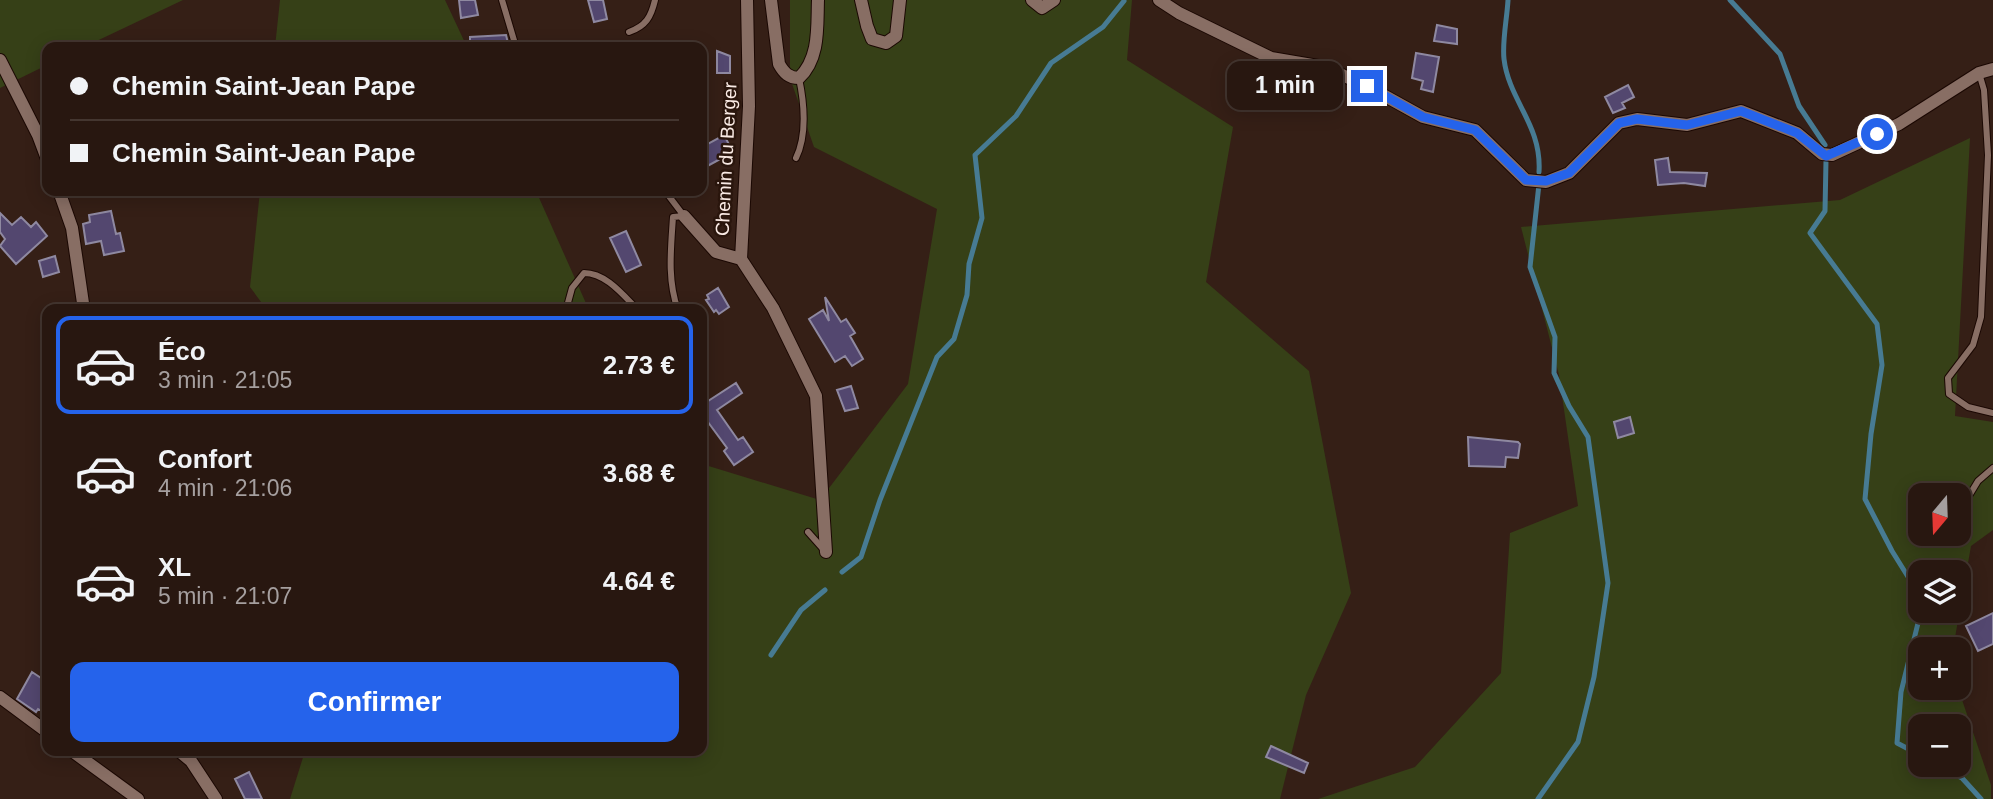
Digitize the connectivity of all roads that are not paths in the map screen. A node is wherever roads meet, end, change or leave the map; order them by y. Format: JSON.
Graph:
{"nodes":[{"id":1,"x":502,"y":0,"type":"edge"},
{"id":2,"x":655,"y":0,"type":"edge"},
{"id":3,"x":747,"y":0,"type":"edge"},
{"id":4,"x":771,"y":0,"type":"edge"},
{"id":5,"x":818,"y":0,"type":"edge"},
{"id":6,"x":861,"y":0,"type":"edge"},
{"id":7,"x":900,"y":0,"type":"edge"},
{"id":8,"x":1032,"y":0,"type":"edge"},
{"id":9,"x":1054,"y":0,"type":"edge"},
{"id":10,"x":1159,"y":0,"type":"edge"},
{"id":11,"x":629,"y":33,"type":"dead end"},
{"id":12,"x":515,"y":42,"type":"edge"},
{"id":13,"x":0,"y":60,"type":"edge"},
{"id":14,"x":1993,"y":69,"type":"edge"},
{"id":15,"x":1979,"y":73,"type":"junction"},
{"id":16,"x":799,"y":78,"type":"junction"},
{"id":17,"x":42,"y":146,"type":"edge"},
{"id":18,"x":796,"y":158,"type":"dead end"},
{"id":19,"x":61,"y":196,"type":"edge"},
{"id":20,"x":669,"y":196,"type":"edge"},
{"id":21,"x":684,"y":216,"type":"junction"},
{"id":22,"x":741,"y":259,"type":"junction"},
{"id":23,"x":83,"y":304,"type":"edge"},
{"id":24,"x":568,"y":304,"type":"edge"},
{"id":25,"x":631,"y":304,"type":"edge"},
{"id":26,"x":675,"y":304,"type":"edge"},
{"id":27,"x":1993,"y":413,"type":"edge"},
{"id":28,"x":1993,"y":468,"type":"edge"},
{"id":29,"x":1971,"y":493,"type":"edge"},
{"id":30,"x":808,"y":532,"type":"dead end"},
{"id":31,"x":826,"y":552,"type":"joint"},
{"id":32,"x":0,"y":697,"type":"edge"},
{"id":33,"x":42,"y":728,"type":"edge"},
{"id":34,"x":79,"y":756,"type":"edge"},
{"id":35,"x":185,"y":756,"type":"edge"},
{"id":36,"x":138,"y":799,"type":"edge"},
{"id":37,"x":216,"y":799,"type":"edge"}],
"edges":[{"from":1,"to":12,"type":"lane"},
{"from":2,"to":11,"type":"lane"},
{"from":3,"to":22,"type":"street","name":"Chemin du Berger"},
{"from":4,"to":16,"type":"street"},
{"from":5,"to":16,"type":"street"},
{"from":6,"to":7,"type":"street"},
{"from":8,"to":9,"type":"street"},
{"from":10,"to":15,"type":"street"},
{"from":13,"to":17,"type":"street"},
{"from":14,"to":15,"type":"street"},
{"from":15,"to":27,"type":"lane"},
{"from":16,"to":18,"type":"lane"},
{"from":19,"to":23,"type":"street"},
{"from":20,"to":21,"type":"lane"},
{"from":21,"to":22,"type":"street"},
{"from":21,"to":26,"type":"lane"},
{"from":22,"to":31,"type":"street","name":"Chemin du Berger"},
{"from":24,"to":25,"type":"lane"},
{"from":28,"to":29,"type":"lane"},
{"from":30,"to":31,"type":"lane"},
{"from":32,"to":33,"type":"street"},
{"from":34,"to":36,"type":"street"},
{"from":35,"to":37,"type":"street"}]}
